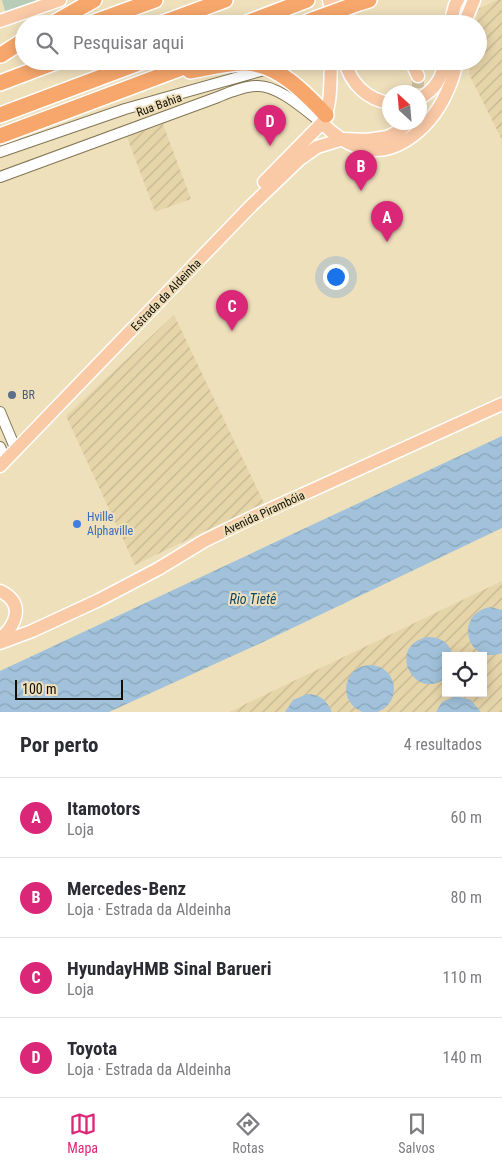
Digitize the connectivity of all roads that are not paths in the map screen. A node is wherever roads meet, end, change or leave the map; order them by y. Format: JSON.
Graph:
{"nodes":[{"id":1,"x":60,"y":0,"type":"edge"},
{"id":2,"x":94,"y":0,"type":"edge"},
{"id":3,"x":155,"y":0,"type":"edge"},
{"id":4,"x":225,"y":0,"type":"edge"},
{"id":5,"x":307,"y":0,"type":"edge"},
{"id":6,"x":328,"y":0,"type":"edge"},
{"id":7,"x":338,"y":0,"type":"edge"},
{"id":8,"x":458,"y":0,"type":"edge"},
{"id":9,"x":474,"y":0,"type":"edge"},
{"id":10,"x":364,"y":2,"type":"edge"},
{"id":11,"x":17,"y":15,"type":"edge"},
{"id":12,"x":68,"y":15,"type":"edge"},
{"id":13,"x":114,"y":15,"type":"edge"},
{"id":14,"x":184,"y":15,"type":"edge"},
{"id":15,"x":268,"y":15,"type":"edge"},
{"id":16,"x":328,"y":15,"type":"edge"},
{"id":17,"x":332,"y":15,"type":"edge"},
{"id":18,"x":345,"y":15,"type":"edge"},
{"id":19,"x":452,"y":15,"type":"edge"},
{"id":20,"x":468,"y":15,"type":"edge"},
{"id":21,"x":15,"y":16,"type":"edge"},
{"id":22,"x":0,"y":21,"type":"edge"},
{"id":23,"x":15,"y":46,"type":"edge"},
{"id":24,"x":15,"y":50,"type":"edge"},
{"id":25,"x":0,"y":55,"type":"edge"},
{"id":26,"x":34,"y":70,"type":"edge"},
{"id":27,"x":120,"y":70,"type":"edge"},
{"id":28,"x":175,"y":70,"type":"edge"},
{"id":29,"x":194,"y":70,"type":"edge"},
{"id":30,"x":330,"y":70,"type":"edge"},
{"id":31,"x":347,"y":70,"type":"edge"},
{"id":32,"x":415,"y":70,"type":"edge"},
{"id":33,"x":444,"y":70,"type":"edge"},
{"id":34,"x":455,"y":70,"type":"edge"},
{"id":35,"x":274,"y":71,"type":"joint"},
{"id":36,"x":418,"y":76,"type":"tunnel mouth"},
{"id":37,"x":156,"y":77,"type":"junction"},
{"id":38,"x":0,"y":83,"type":"edge"},
{"id":39,"x":427,"y":93,"type":"edge"},
{"id":40,"x":382,"y":102,"type":"edge"},
{"id":41,"x":0,"y":115,"type":"edge"},
{"id":42,"x":324,"y":119,"type":"junction"},
{"id":43,"x":400,"y":130,"type":"edge"},
{"id":44,"x":0,"y":136,"type":"edge"},
{"id":45,"x":343,"y":139,"type":"junction"},
{"id":46,"x":310,"y":144,"type":"junction"},
{"id":47,"x":0,"y":152,"type":"edge"},
{"id":48,"x":0,"y":177,"type":"edge"},
{"id":49,"x":502,"y":404,"type":"edge"},
{"id":50,"x":0,"y":412,"type":"edge"},
{"id":51,"x":14,"y":446,"type":"junction"},
{"id":52,"x":2,"y":455,"type":"edge"},
{"id":53,"x":0,"y":591,"type":"edge"},
{"id":54,"x":32,"y":631,"type":"junction"},
{"id":55,"x":0,"y":639,"type":"edge"},
{"id":56,"x":0,"y":643,"type":"edge"},
{"id":57,"x":0,"y":651,"type":"edge"}],
"edges":[{"from":1,"to":11,"type":"main road"},
{"from":2,"to":12,"type":"highway"},
{"from":3,"to":13,"type":"highway"},
{"from":4,"to":14,"type":"highway"},
{"from":5,"to":15,"type":"highway"},
{"from":6,"to":17,"type":"main road"},
{"from":7,"to":18,"type":"main road"},
{"from":8,"to":19,"type":"main road"},
{"from":9,"to":20,"type":"main road"},
{"from":10,"to":16,"type":"highway","bridge":true},
{"from":21,"to":22,"type":"main road"},
{"from":23,"to":25,"type":"highway"},
{"from":24,"to":25,"type":"highway"},
{"from":26,"to":38,"type":"highway"},
{"from":27,"to":41,"type":"highway"},
{"from":28,"to":37,"type":"highway"},
{"from":29,"to":37,"type":"highway"},
{"from":30,"to":42,"type":"main road"},
{"from":31,"to":40,"type":"main road"},
{"from":32,"to":36,"type":"main road"},
{"from":33,"to":39,"type":"main road"},
{"from":34,"to":45,"type":"main road"},
{"from":35,"to":42,"type":"highway"},
{"from":35,"to":47,"type":"street"},
{"from":37,"to":44,"type":"highway"},
{"from":42,"to":45,"type":"main road"},
{"from":42,"to":46,"type":"main road"},
{"from":42,"to":48,"type":"street","name":"Rua Bahia"},
{"from":43,"to":45,"type":"main road"},
{"from":45,"to":46,"type":"main road","name":"Estrada da Aldeinha"},
{"from":46,"to":51,"type":"main road","name":"Estrada da Aldeinha"},
{"from":49,"to":54,"type":"main road","name":"Avenida Pirambóia"},
{"from":50,"to":51,"type":"street"},
{"from":51,"to":52,"type":"main road","name":"Estrada da Aldeinha"},
{"from":53,"to":55,"type":"main road"},
{"from":54,"to":56,"type":"main road"},
{"from":54,"to":57,"type":"main road"}]}
